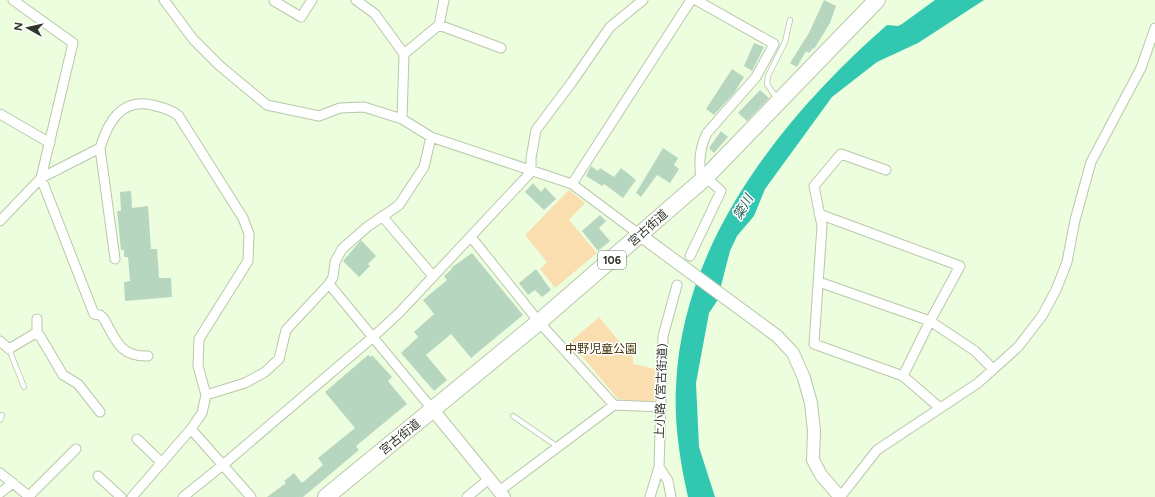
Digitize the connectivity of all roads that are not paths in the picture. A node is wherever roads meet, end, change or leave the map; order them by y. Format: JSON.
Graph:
{"nodes":[{"id":1,"x":13,"y":0,"type":"edge"},
{"id":2,"x":164,"y":0,"type":"edge"},
{"id":3,"x":312,"y":0,"type":"edge"},
{"id":4,"x":356,"y":0,"type":"edge"},
{"id":5,"x":444,"y":0,"type":"edge"},
{"id":6,"x":643,"y":0,"type":"edge"},
{"id":7,"x":691,"y":0,"type":"edge"},
{"id":8,"x":696,"y":0,"type":"edge"},
{"id":9,"x":877,"y":0,"type":"edge"},
{"id":10,"x":274,"y":1,"type":"dead end"},
{"id":11,"x":790,"y":20,"type":"dead end"},
{"id":12,"x":439,"y":25,"type":"junction"},
{"id":13,"x":1155,"y":28,"type":"edge"},
{"id":14,"x":501,"y":48,"type":"dead end"},
{"id":15,"x":404,"y":54,"type":"junction"},
{"id":16,"x":780,"y":101,"type":"junction"},
{"id":17,"x":0,"y":114,"type":"edge"},
{"id":18,"x":402,"y":119,"type":"junction"},
{"id":19,"x":430,"y":137,"type":"junction"},
{"id":20,"x":50,"y":143,"type":"junction"},
{"id":21,"x":100,"y":148,"type":"junction"},
{"id":22,"x":886,"y":170,"type":"dead end"},
{"id":23,"x":531,"y":172,"type":"junction"},
{"id":24,"x":41,"y":178,"type":"junction"},
{"id":25,"x":703,"y":179,"type":"junction"},
{"id":26,"x":572,"y":184,"type":"junction"},
{"id":27,"x":820,"y":214,"type":"junction"},
{"id":28,"x":382,"y":216,"type":"junction"},
{"id":29,"x":0,"y":221,"type":"edge"},
{"id":30,"x":640,"y":236,"type":"junction"},
{"id":31,"x":471,"y":237,"type":"junction"},
{"id":32,"x":690,"y":256,"type":"dead end"},
{"id":33,"x":115,"y":259,"type":"dead end"},
{"id":34,"x":433,"y":276,"type":"junction"},
{"id":35,"x":819,"y":282,"type":"junction"},
{"id":36,"x":330,"y":284,"type":"junction"},
{"id":37,"x":677,"y":285,"type":"dead end"},
{"id":38,"x":37,"y":319,"type":"dead end"},
{"id":39,"x":930,"y":321,"type":"junction"},
{"id":40,"x":539,"y":322,"type":"junction"},
{"id":41,"x":37,"y":335,"type":"junction"},
{"id":42,"x":374,"y":337,"type":"junction"},
{"id":43,"x":0,"y":341,"type":"edge"},
{"id":44,"x":9,"y":349,"type":"junction"},
{"id":45,"x":148,"y":356,"type":"dead end"},
{"id":46,"x":993,"y":370,"type":"junction"},
{"id":47,"x":903,"y":376,"type":"junction"},
{"id":48,"x":24,"y":388,"type":"dead end"},
{"id":49,"x":206,"y":395,"type":"junction"},
{"id":50,"x":614,"y":405,"type":"junction"},
{"id":51,"x":660,"y":407,"type":"junction"},
{"id":52,"x":940,"y":408,"type":"junction"},
{"id":53,"x":433,"y":410,"type":"junction"},
{"id":54,"x":100,"y":412,"type":"dead end"},
{"id":55,"x":2,"y":415,"type":"dead end"},
{"id":56,"x":513,"y":416,"type":"dead end"},
{"id":57,"x":0,"y":420,"type":"edge"},
{"id":58,"x":191,"y":429,"type":"junction"},
{"id":59,"x":137,"y":439,"type":"dead end"},
{"id":60,"x":558,"y":447,"type":"junction"},
{"id":61,"x":76,"y":449,"type":"dead end"},
{"id":62,"x":162,"y":463,"type":"junction"},
{"id":63,"x":224,"y":464,"type":"junction"},
{"id":64,"x":659,"y":467,"type":"junction"},
{"id":65,"x":0,"y":473,"type":"edge"},
{"id":66,"x":98,"y":476,"type":"dead end"},
{"id":67,"x":489,"y":479,"type":"junction"},
{"id":68,"x":13,"y":483,"type":"junction"},
{"id":69,"x":0,"y":493,"type":"edge"},
{"id":70,"x":502,"y":494,"type":"edge"},
{"id":71,"x":30,"y":496,"type":"edge"},
{"id":72,"x":121,"y":497,"type":"edge"},
{"id":73,"x":132,"y":497,"type":"edge"},
{"id":74,"x":183,"y":497,"type":"edge"},
{"id":75,"x":251,"y":497,"type":"edge"},
{"id":76,"x":326,"y":497,"type":"edge"},
{"id":77,"x":467,"y":497,"type":"edge"},
{"id":78,"x":650,"y":497,"type":"edge"},
{"id":79,"x":671,"y":497,"type":"edge"},
{"id":80,"x":840,"y":497,"type":"edge"}],
"edges":[{"from":1,"to":20,"type":"street"},
{"from":2,"to":18,"type":"street"},
{"from":3,"to":10,"type":"street"},
{"from":4,"to":15,"type":"street"},
{"from":5,"to":12,"type":"street"},
{"from":6,"to":23,"type":"street"},
{"from":7,"to":26,"type":"street"},
{"from":8,"to":25,"type":"street"},
{"from":9,"to":16,"type":"highway","name":"宮古街道","number":"106"},
{"from":11,"to":16,"type":"lane"},
{"from":12,"to":14,"type":"street"},
{"from":12,"to":15,"type":"street"},
{"from":13,"to":46,"type":"street"},
{"from":15,"to":18,"type":"street"},
{"from":16,"to":25,"type":"highway","name":"宮古街道","number":"106"},
{"from":17,"to":20,"type":"street"},
{"from":18,"to":19,"type":"street"},
{"from":19,"to":23,"type":"street"},
{"from":19,"to":28,"type":"street"},
{"from":20,"to":24,"type":"street"},
{"from":21,"to":24,"type":"street"},
{"from":21,"to":33,"type":"street"},
{"from":21,"to":49,"type":"street"},
{"from":22,"to":27,"type":"street"},
{"from":23,"to":26,"type":"street"},
{"from":23,"to":31,"type":"street"},
{"from":24,"to":29,"type":"street"},
{"from":24,"to":45,"type":"street"},
{"from":25,"to":30,"type":"highway","name":"宮古街道","number":"106"},
{"from":25,"to":32,"type":"street"},
{"from":26,"to":30,"type":"street"},
{"from":27,"to":35,"type":"street"},
{"from":27,"to":39,"type":"street"},
{"from":28,"to":34,"type":"street"},
{"from":28,"to":36,"type":"street"},
{"from":30,"to":40,"type":"highway","name":"宮古街道","number":"106"},
{"from":30,"to":80,"type":"street"},
{"from":31,"to":34,"type":"street"},
{"from":31,"to":40,"type":"street"},
{"from":34,"to":42,"type":"street"},
{"from":35,"to":39,"type":"street"},
{"from":35,"to":47,"type":"street"},
{"from":36,"to":42,"type":"street"},
{"from":36,"to":49,"type":"street"},
{"from":37,"to":51,"type":"street","name":"上小路 (宮古街道)"},
{"from":38,"to":41,"type":"street"},
{"from":39,"to":46,"type":"street"},
{"from":39,"to":47,"type":"street"},
{"from":40,"to":50,"type":"street"},
{"from":40,"to":53,"type":"highway","name":"宮古街道","number":"106"},
{"from":41,"to":44,"type":"street"},
{"from":41,"to":54,"type":"street"},
{"from":42,"to":53,"type":"street"},
{"from":42,"to":63,"type":"street"},
{"from":43,"to":44,"type":"street"},
{"from":44,"to":48,"type":"lane"},
{"from":46,"to":52,"type":"street"},
{"from":47,"to":52,"type":"street"},
{"from":49,"to":58,"type":"street"},
{"from":50,"to":51,"type":"street"},
{"from":50,"to":60,"type":"street"},
{"from":51,"to":64,"type":"street","name":"上小路 (宮古街道)"},
{"from":52,"to":80,"type":"street"},
{"from":53,"to":67,"type":"street"},
{"from":53,"to":76,"type":"highway","name":"宮古街道","number":"106"},
{"from":55,"to":57,"type":"lane"},
{"from":56,"to":60,"type":"lane"},
{"from":58,"to":62,"type":"street"},
{"from":58,"to":63,"type":"street"},
{"from":59,"to":62,"type":"street"},
{"from":60,"to":70,"type":"street"},
{"from":61,"to":71,"type":"street"},
{"from":62,"to":73,"type":"street"},
{"from":63,"to":74,"type":"street"},
{"from":63,"to":75,"type":"street"},
{"from":64,"to":78,"type":"street","name":"上小路 (宮古街道)"},
{"from":64,"to":79,"type":"street"},
{"from":65,"to":68,"type":"street"},
{"from":66,"to":72,"type":"street"},
{"from":67,"to":70,"type":"street"},
{"from":67,"to":77,"type":"street"},
{"from":68,"to":69,"type":"street"},
{"from":68,"to":71,"type":"street"}]}
